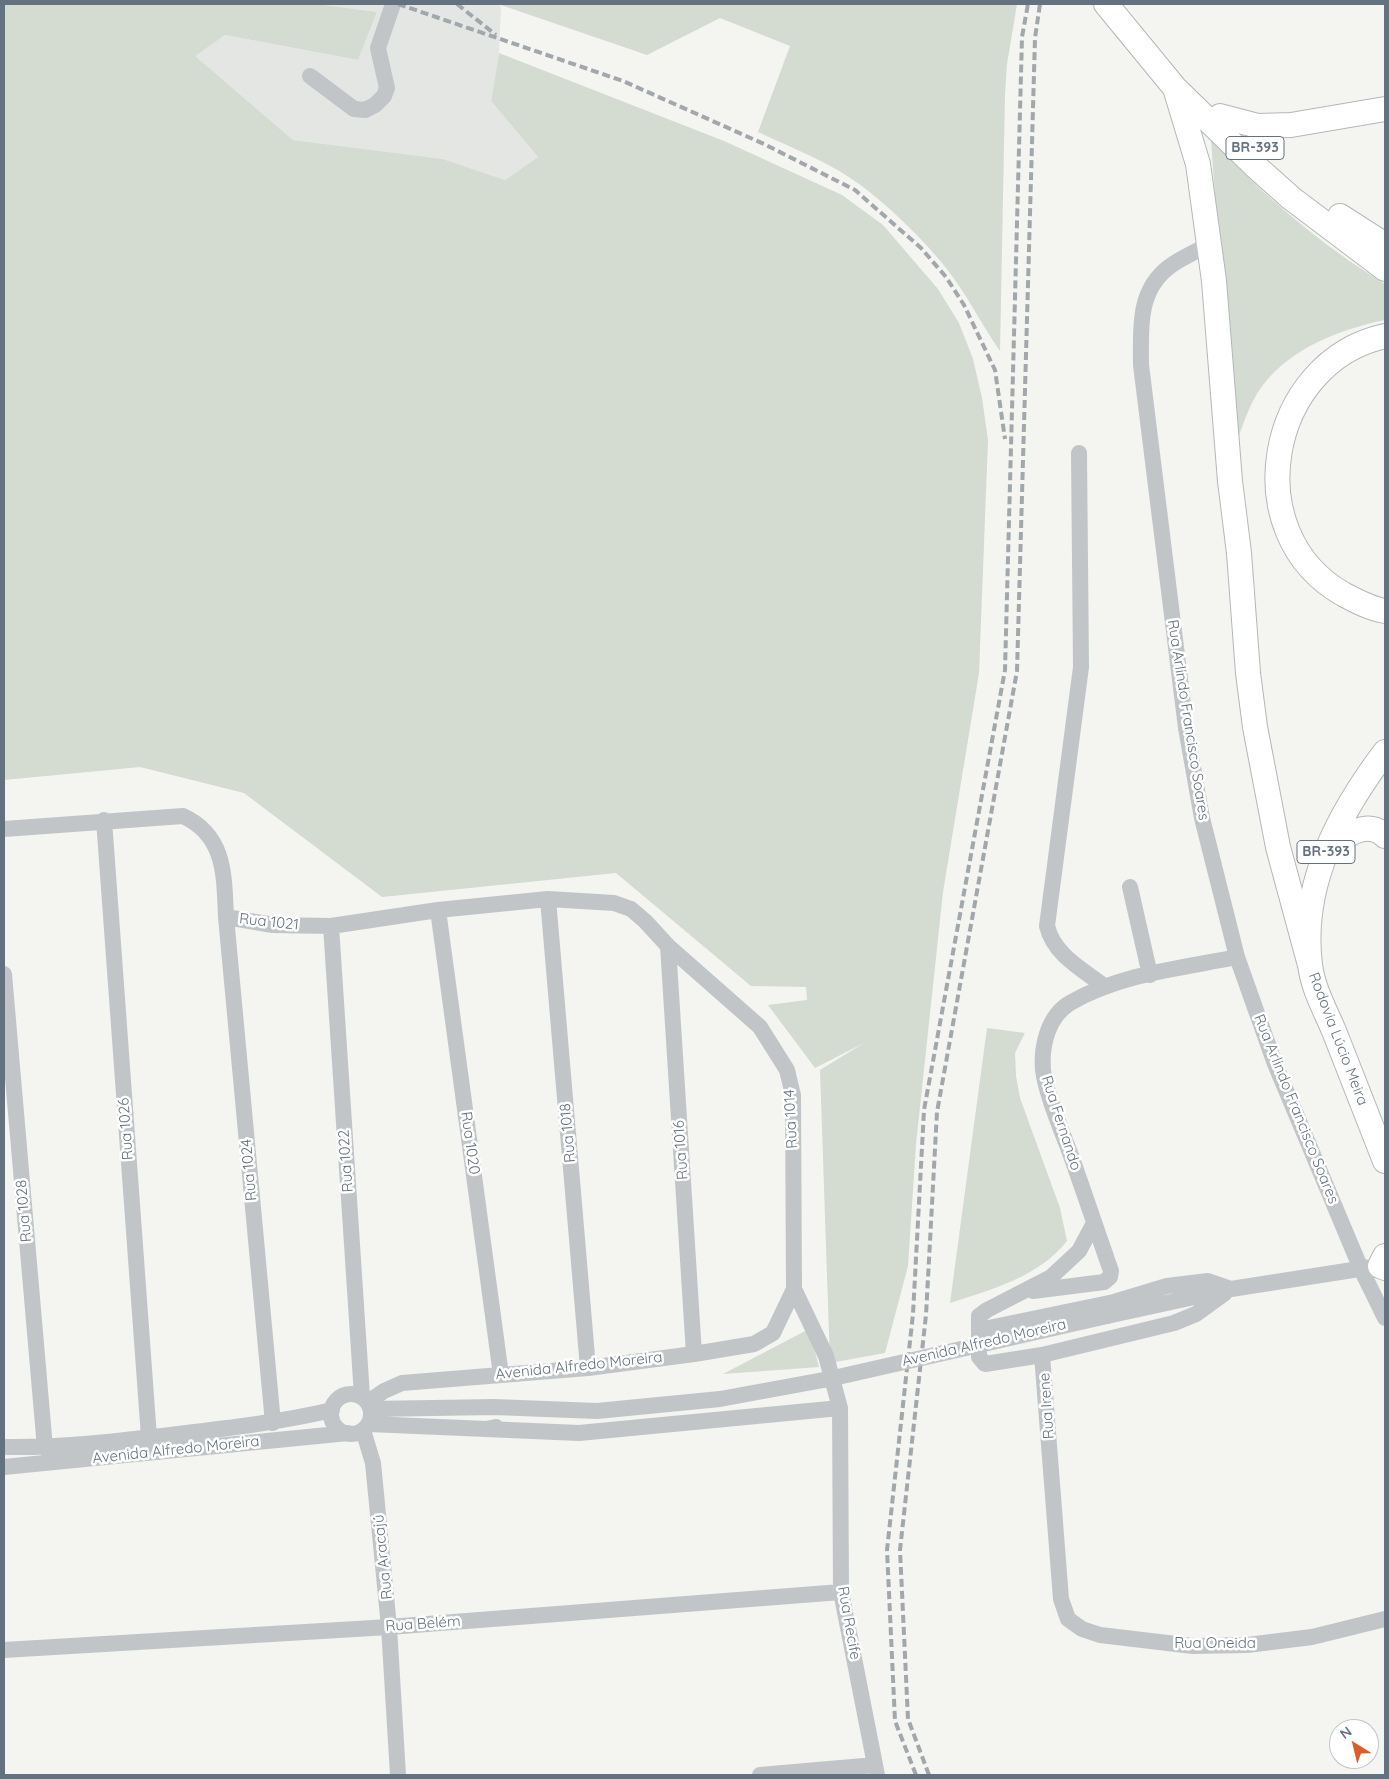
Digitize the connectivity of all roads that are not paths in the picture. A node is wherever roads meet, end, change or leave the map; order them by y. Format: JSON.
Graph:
{"nodes":[{"id":1,"x":393,"y":4,"type":"edge"},
{"id":2,"x":1106,"y":4,"type":"edge"},
{"id":3,"x":1136,"y":38,"type":"junction"},
{"id":4,"x":310,"y":76,"type":"dead end"},
{"id":5,"x":1175,"y":88,"type":"junction"},
{"id":6,"x":1385,"y":109,"type":"edge"},
{"id":7,"x":1220,"y":116,"type":"junction"},
{"id":8,"x":1210,"y":244,"type":"junction"},
{"id":9,"x":1385,"y":245,"type":"edge"},
{"id":10,"x":1385,"y":269,"type":"edge"},
{"id":11,"x":1385,"y":336,"type":"edge"},
{"id":12,"x":1080,"y":453,"type":"dead end"},
{"id":13,"x":1385,"y":611,"type":"edge"},
{"id":14,"x":1385,"y":752,"type":"edge"},
{"id":15,"x":104,"y":820,"type":"junction"},
{"id":16,"x":4,"y":829,"type":"edge"},
{"id":17,"x":1385,"y":836,"type":"edge"},
{"id":18,"x":1327,"y":850,"type":"junction"},
{"id":19,"x":1130,"y":887,"type":"dead end"},
{"id":20,"x":548,"y":899,"type":"junction"},
{"id":21,"x":438,"y":910,"type":"junction"},
{"id":22,"x":226,"y":917,"type":"junction"},
{"id":23,"x":331,"y":926,"type":"junction"},
{"id":24,"x":668,"y":946,"type":"junction"},
{"id":25,"x":1237,"y":957,"type":"junction"},
{"id":26,"x":1310,"y":965,"type":"junction"},
{"id":27,"x":4,"y":974,"type":"edge"},
{"id":28,"x":1150,"y":975,"type":"junction"},
{"id":29,"x":1104,"y":986,"type":"junction"},
{"id":30,"x":1385,"y":1162,"type":"edge"},
{"id":31,"x":1094,"y":1223,"type":"junction"},
{"id":32,"x":1378,"y":1265,"type":"edge"},
{"id":33,"x":794,"y":1289,"type":"junction"},
{"id":34,"x":1230,"y":1289,"type":"junction"},
{"id":35,"x":1026,"y":1291,"type":"junction"},
{"id":36,"x":1385,"y":1318,"type":"edge"},
{"id":37,"x":979,"y":1330,"type":"junction"},
{"id":38,"x":694,"y":1354,"type":"junction"},
{"id":39,"x":1042,"y":1355,"type":"junction"},
{"id":40,"x":588,"y":1368,"type":"junction"},
{"id":41,"x":501,"y":1375,"type":"junction"},
{"id":42,"x":840,"y":1408,"type":"junction"},
{"id":43,"x":332,"y":1410,"type":"junction"},
{"id":44,"x":592,"y":1411,"type":"junction"},
{"id":45,"x":363,"y":1416,"type":"junction"},
{"id":46,"x":273,"y":1423,"type":"junction"},
{"id":47,"x":486,"y":1429,"type":"junction"},
{"id":48,"x":149,"y":1438,"type":"junction"},
{"id":49,"x":4,"y":1447,"type":"edge"},
{"id":50,"x":45,"y":1448,"type":"junction"},
{"id":51,"x":4,"y":1467,"type":"edge"},
{"id":52,"x":841,"y":1592,"type":"junction"},
{"id":53,"x":1061,"y":1598,"type":"joint"},
{"id":54,"x":1385,"y":1619,"type":"edge"},
{"id":55,"x":389,"y":1627,"type":"junction"},
{"id":56,"x":4,"y":1650,"type":"edge"},
{"id":57,"x":876,"y":1770,"type":"edge"},
{"id":58,"x":398,"y":1775,"type":"edge"},
{"id":59,"x":760,"y":1775,"type":"edge"}],
"edges":[{"from":1,"to":4,"type":"street"},
{"from":2,"to":3,"type":"highway","number":"BR-393"},
{"from":3,"to":5,"type":"highway","number":"BR-393"},
{"from":3,"to":7,"type":"highway","number":"BR-393"},
{"from":5,"to":8,"type":"highway"},
{"from":5,"to":10,"type":"highway"},
{"from":6,"to":7,"type":"highway"},
{"from":7,"to":9,"type":"highway","number":"BR-393"},
{"from":8,"to":25,"type":"street","name":"Rua Arlindo Francisco Soares"},
{"from":8,"to":26,"type":"highway"},
{"from":11,"to":13,"type":"highway"},
{"from":12,"to":29,"type":"street"},
{"from":14,"to":18,"type":"highway","name":"Rodovia Lúcio Meira","number":"BR-393"},
{"from":15,"to":16,"type":"street","name":"Rua 1021"},
{"from":15,"to":22,"type":"street","name":"Rua 1021"},
{"from":15,"to":48,"type":"street","name":"Rua 1026"},
{"from":17,"to":18,"type":"highway"},
{"from":18,"to":26,"type":"highway","name":"Rodovia Lúcio Meira","number":"BR-393"},
{"from":19,"to":28,"type":"street"},
{"from":20,"to":21,"type":"street","name":"Rua 1021"},
{"from":20,"to":24,"type":"street","name":"Rua 1014"},
{"from":20,"to":40,"type":"street","name":"Rua 1018"},
{"from":21,"to":23,"type":"street","name":"Rua 1021"},
{"from":21,"to":41,"type":"street","name":"Rua 1020"},
{"from":22,"to":23,"type":"street","name":"Rua 1021"},
{"from":22,"to":46,"type":"street","name":"Rua 1024"},
{"from":23,"to":45,"type":"street","name":"Rua 1022"},
{"from":24,"to":33,"type":"street","name":"Rua 1014"},
{"from":24,"to":38,"type":"street","name":"Rua 1016"},
{"from":25,"to":28,"type":"street","name":"Rua Fernando"},
{"from":25,"to":32,"type":"street","name":"Rua Arlindo Francisco Soares"},
{"from":26,"to":30,"type":"highway","name":"Rodovia Lúcio Meira","number":"BR-393"},
{"from":27,"to":50,"type":"street","name":"Rua 1028"},
{"from":28,"to":29,"type":"street","name":"Rua Fernando"},
{"from":29,"to":31,"type":"street","name":"Rua Fernando"},
{"from":31,"to":35,"type":"street","name":"Rua Irene"},
{"from":31,"to":35,"type":"street","name":"Rua Fernando"},
{"from":32,"to":34,"type":"street","name":"Avenida Alfredo Moreira"},
{"from":32,"to":36,"type":"street","name":"Rua Arlindo Francisco Soares"},
{"from":33,"to":38,"type":"street","name":"Avenida Alfredo Moreira"},
{"from":33,"to":42,"type":"street","name":"Rua 1014"},
{"from":34,"to":37,"type":"street"},
{"from":34,"to":39,"type":"street"},
{"from":34,"to":44,"type":"street","name":"Avenida Alfredo Moreira","bridge":true},
{"from":35,"to":37,"type":"street","name":"Rua Irene"},
{"from":37,"to":39,"type":"street","name":"Rua Irene"},
{"from":38,"to":40,"type":"street","name":"Avenida Alfredo Moreira"},
{"from":39,"to":53,"type":"street","name":"Rua Irene"},
{"from":40,"to":41,"type":"street","name":"Avenida Alfredo Moreira"},
{"from":41,"to":45,"type":"street","name":"Avenida Alfredo Moreira"},
{"from":42,"to":47,"type":"street","name":"Avenida Alfredo Moreira"},
{"from":42,"to":52,"type":"street","name":"Rua Recife"},
{"from":43,"to":45,"type":"street"},
{"from":43,"to":45,"type":"street"},
{"from":43,"to":46,"type":"street","name":"Avenida Alfredo Moreira"},
{"from":44,"to":45,"type":"street","name":"Avenida Alfredo Moreira"},
{"from":44,"to":47,"type":"street","name":"Avenida Alfredo Moreira"},
{"from":45,"to":47,"type":"street","name":"Avenida Alfredo Moreira"},
{"from":45,"to":51,"type":"street","name":"Avenida Alfredo Moreira"},
{"from":45,"to":55,"type":"street","name":"Rua Aracajú"},
{"from":46,"to":48,"type":"street","name":"Avenida Alfredo Moreira"},
{"from":48,"to":50,"type":"street","name":"Avenida Alfredo Moreira"},
{"from":49,"to":50,"type":"street","name":"Avenida Alfredo Moreira"},
{"from":52,"to":55,"type":"street","name":"Rua Belém"},
{"from":52,"to":57,"type":"street","name":"Rua Recife"},
{"from":53,"to":54,"type":"street","name":"Rua Oneida"},
{"from":55,"to":56,"type":"street","name":"Rua Belém"},
{"from":55,"to":58,"type":"street","name":"Rua Aracajú"},
{"from":57,"to":59,"type":"street"}]}
